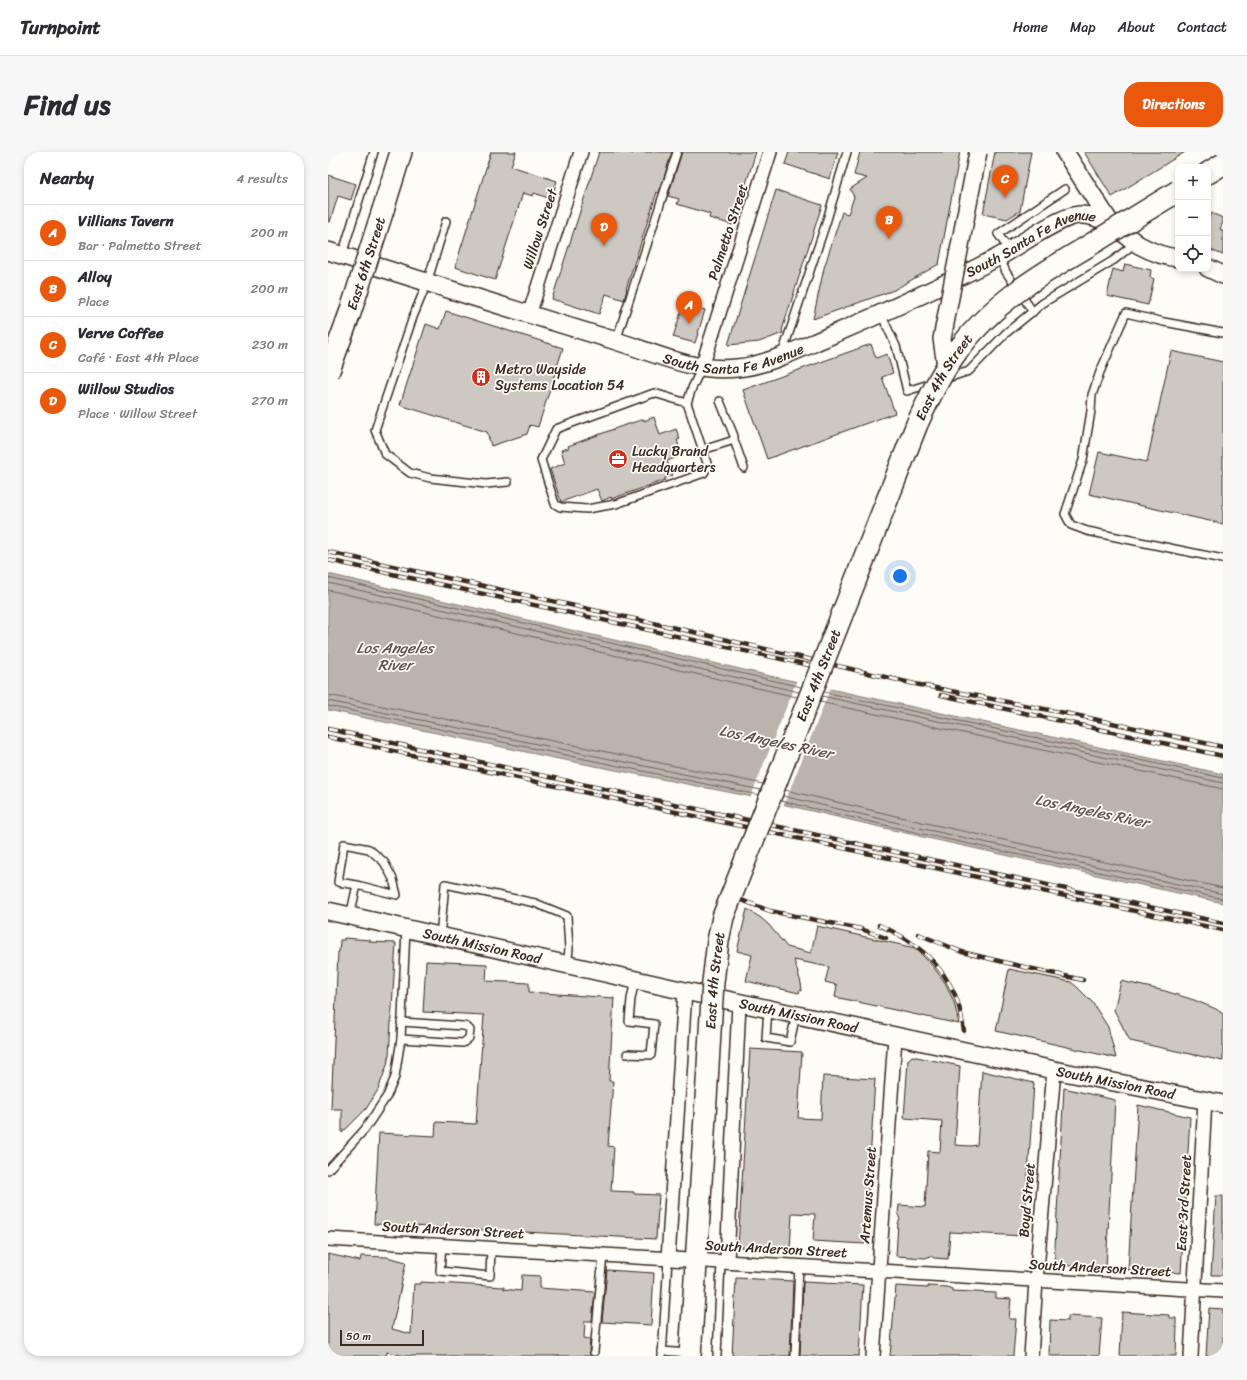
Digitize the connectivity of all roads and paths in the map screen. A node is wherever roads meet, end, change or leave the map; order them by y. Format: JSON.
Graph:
{"nodes":[{"id":1,"x":374,"y":152,"type":"edge"},
{"id":2,"x":401,"y":152,"type":"edge"},
{"id":3,"x":581,"y":152,"type":"edge"},
{"id":4,"x":677,"y":152,"type":"edge"},
{"id":5,"x":770,"y":152,"type":"edge"},
{"id":6,"x":847,"y":152,"type":"edge"},
{"id":7,"x":978,"y":152,"type":"edge"},
{"id":8,"x":1065,"y":152,"type":"edge"},
{"id":9,"x":1223,"y":164,"type":"edge"},
{"id":10,"x":1211,"y":171,"type":"edge"},
{"id":11,"x":1065,"y":189,"type":"dead end"},
{"id":12,"x":1175,"y":193,"type":"edge"},
{"id":13,"x":446,"y":221,"type":"dead end"},
{"id":14,"x":1116,"y":227,"type":"junction"},
{"id":15,"x":1136,"y":242,"type":"junction"},
{"id":16,"x":1175,"y":250,"type":"edge"},
{"id":17,"x":335,"y":253,"type":"edge"},
{"id":18,"x":1004,"y":253,"type":"junction"},
{"id":19,"x":1175,"y":258,"type":"edge"},
{"id":20,"x":1211,"y":269,"type":"edge"},
{"id":21,"x":1223,"y":275,"type":"edge"},
{"id":22,"x":426,"y":283,"type":"junction"},
{"id":23,"x":1032,"y":312,"type":"junction"},
{"id":24,"x":881,"y":314,"type":"junction"},
{"id":25,"x":529,"y":315,"type":"junction"},
{"id":26,"x":1223,"y":333,"type":"edge"},
{"id":27,"x":616,"y":341,"type":"junction"},
{"id":28,"x":782,"y":355,"type":"junction"},
{"id":29,"x":949,"y":363,"type":"junction"},
{"id":30,"x":702,"y":367,"type":"junction"},
{"id":31,"x":328,"y":373,"type":"edge"},
{"id":32,"x":720,"y":401,"type":"dead end"},
{"id":33,"x":687,"y":403,"type":"junction"},
{"id":34,"x":734,"y":440,"type":"junction"},
{"id":35,"x":703,"y":450,"type":"junction"},
{"id":36,"x":744,"y":468,"type":"dead end"},
{"id":37,"x":508,"y":482,"type":"dead end"},
{"id":38,"x":1223,"y":559,"type":"edge"},
{"id":39,"x":357,"y":885,"type":"junction"},
{"id":40,"x":328,"y":911,"type":"edge"},
{"id":41,"x":350,"y":916,"type":"junction"},
{"id":42,"x":406,"y":929,"type":"junction"},
{"id":43,"x":440,"y":937,"type":"junction"},
{"id":44,"x":567,"y":966,"type":"junction"},
{"id":45,"x":635,"y":980,"type":"junction"},
{"id":46,"x":685,"y":992,"type":"junction"},
{"id":47,"x":739,"y":1003,"type":"junction"},
{"id":48,"x":768,"y":1009,"type":"junction"},
{"id":49,"x":796,"y":1015,"type":"junction"},
{"id":50,"x":401,"y":1022,"type":"junction"},
{"id":51,"x":895,"y":1037,"type":"junction"},
{"id":52,"x":401,"y":1039,"type":"junction"},
{"id":53,"x":627,"y":1054,"type":"dead end"},
{"id":54,"x":1054,"y":1070,"type":"junction"},
{"id":55,"x":1205,"y":1100,"type":"junction"},
{"id":56,"x":1223,"y":1104,"type":"edge"},
{"id":57,"x":328,"y":1170,"type":"edge"},
{"id":58,"x":328,"y":1239,"type":"edge"},
{"id":59,"x":442,"y":1245,"type":"junction"},
{"id":60,"x":491,"y":1248,"type":"junction"},
{"id":61,"x":603,"y":1255,"type":"junction"},
{"id":62,"x":668,"y":1259,"type":"junction"},
{"id":63,"x":696,"y":1261,"type":"junction"},
{"id":64,"x":724,"y":1262,"type":"junction"},
{"id":65,"x":799,"y":1266,"type":"junction"},
{"id":66,"x":878,"y":1270,"type":"junction"},
{"id":67,"x":1036,"y":1281,"type":"junction"},
{"id":68,"x":1195,"y":1289,"type":"junction"},
{"id":69,"x":1223,"y":1291,"type":"edge"},
{"id":70,"x":594,"y":1352,"type":"dead end"},
{"id":71,"x":662,"y":1354,"type":"edge"},
{"id":72,"x":690,"y":1354,"type":"edge"},
{"id":73,"x":717,"y":1356,"type":"edge"},
{"id":74,"x":795,"y":1356,"type":"edge"},
{"id":75,"x":873,"y":1356,"type":"edge"},
{"id":76,"x":1031,"y":1356,"type":"edge"},
{"id":77,"x":1191,"y":1356,"type":"edge"}],
"edges":[{"from":1,"to":17,"type":"lane"},
{"from":2,"to":31,"type":"main road","name":"East 6th Street","bridge":true},
{"from":3,"to":25,"type":"street","name":"Willow Street"},
{"from":4,"to":27,"type":"lane"},
{"from":5,"to":30,"type":"street","name":"Palmetto Street"},
{"from":6,"to":28,"type":"lane"},
{"from":7,"to":29,"type":"street","bridge":true},
{"from":8,"to":14,"type":"street"},
{"from":9,"to":10,"type":"main road"},
{"from":11,"to":18,"type":"lane"},
{"from":12,"to":29,"type":"main road","name":"East 4th Street","bridge":true},
{"from":13,"to":22,"type":"lane"},
{"from":14,"to":15,"type":"street","name":"South Santa Fe Avenue"},
{"from":14,"to":16,"type":"street","name":"South Santa Fe Avenue"},
{"from":14,"to":18,"type":"street","name":"South Santa Fe Avenue"},
{"from":15,"to":19,"type":"street","name":"South Santa Fe Avenue"},
{"from":15,"to":23,"type":"lane"},
{"from":17,"to":22,"type":"street","name":"South Santa Fe Avenue"},
{"from":18,"to":23,"type":"lane"},
{"from":18,"to":24,"type":"street","name":"South Santa Fe Avenue"},
{"from":20,"to":21,"type":"street"},
{"from":22,"to":25,"type":"street","name":"South Santa Fe Avenue"},
{"from":22,"to":37,"type":"lane"},
{"from":23,"to":24,"type":"lane"},
{"from":24,"to":28,"type":"street","name":"South Santa Fe Avenue"},
{"from":25,"to":27,"type":"street","name":"South Santa Fe Avenue"},
{"from":26,"to":38,"type":"lane"},
{"from":27,"to":30,"type":"street","name":"South Santa Fe Avenue"},
{"from":28,"to":30,"type":"street","name":"South Santa Fe Avenue"},
{"from":29,"to":63,"type":"main road","name":"East 4th Street","bridge":true},
{"from":30,"to":33,"type":"lane"},
{"from":32,"to":34,"type":"lane"},
{"from":33,"to":35,"type":"lane"},
{"from":33,"to":35,"type":"lane"},
{"from":34,"to":35,"type":"lane"},
{"from":34,"to":36,"type":"lane"},
{"from":39,"to":39,"type":"lane"},
{"from":39,"to":41,"type":"lane"},
{"from":40,"to":41,"type":"street","name":"South Mission Road"},
{"from":41,"to":42,"type":"street","name":"South Mission Road"},
{"from":42,"to":43,"type":"street","name":"South Mission Road"},
{"from":42,"to":50,"type":"lane"},
{"from":43,"to":44,"type":"street","name":"South Mission Road"},
{"from":43,"to":44,"type":"lane"},
{"from":44,"to":45,"type":"street","name":"South Mission Road"},
{"from":45,"to":46,"type":"street","name":"South Mission Road"},
{"from":45,"to":53,"type":"lane"},
{"from":46,"to":47,"type":"street","name":"South Mission Road"},
{"from":46,"to":62,"type":"street","name":"East 4th Street"},
{"from":47,"to":48,"type":"street","name":"South Mission Road"},
{"from":47,"to":64,"type":"street","name":"East 4th Street"},
{"from":48,"to":49,"type":"street","name":"South Mission Road"},
{"from":48,"to":49,"type":"lane"},
{"from":49,"to":51,"type":"street","name":"South Mission Road"},
{"from":50,"to":52,"type":"lane"},
{"from":50,"to":52,"type":"lane"},
{"from":51,"to":54,"type":"street","name":"South Mission Road"},
{"from":51,"to":66,"type":"street","name":"Artemus Street"},
{"from":52,"to":57,"type":"lane"},
{"from":54,"to":55,"type":"street","name":"South Mission Road"},
{"from":54,"to":67,"type":"street","name":"Boyd Street"},
{"from":55,"to":56,"type":"street","name":"South Mission Road"},
{"from":55,"to":68,"type":"street","name":"East 3rd Street"},
{"from":58,"to":59,"type":"street","name":"South Anderson Street"},
{"from":59,"to":60,"type":"street","name":"South Anderson Street"},
{"from":59,"to":60,"type":"lane"},
{"from":60,"to":61,"type":"street","name":"South Anderson Street"},
{"from":61,"to":62,"type":"street","name":"South Anderson Street"},
{"from":61,"to":70,"type":"lane"},
{"from":62,"to":63,"type":"street","name":"South Anderson Street"},
{"from":62,"to":71,"type":"lane"},
{"from":63,"to":64,"type":"street","name":"South Anderson Street"},
{"from":63,"to":72,"type":"main road","name":"East 4th Street"},
{"from":64,"to":65,"type":"street","name":"South Anderson Street"},
{"from":64,"to":73,"type":"lane"},
{"from":65,"to":66,"type":"street","name":"South Anderson Street"},
{"from":65,"to":74,"type":"lane"},
{"from":66,"to":67,"type":"street","name":"South Anderson Street"},
{"from":66,"to":75,"type":"street","name":"Artemus Street"},
{"from":67,"to":68,"type":"street","name":"South Anderson Street"},
{"from":67,"to":76,"type":"street","name":"Boyd Street"},
{"from":68,"to":69,"type":"street","name":"South Anderson Street"},
{"from":68,"to":77,"type":"street","name":"East 3rd Street"},
{"from":71,"to":72,"type":"lane"}]}
